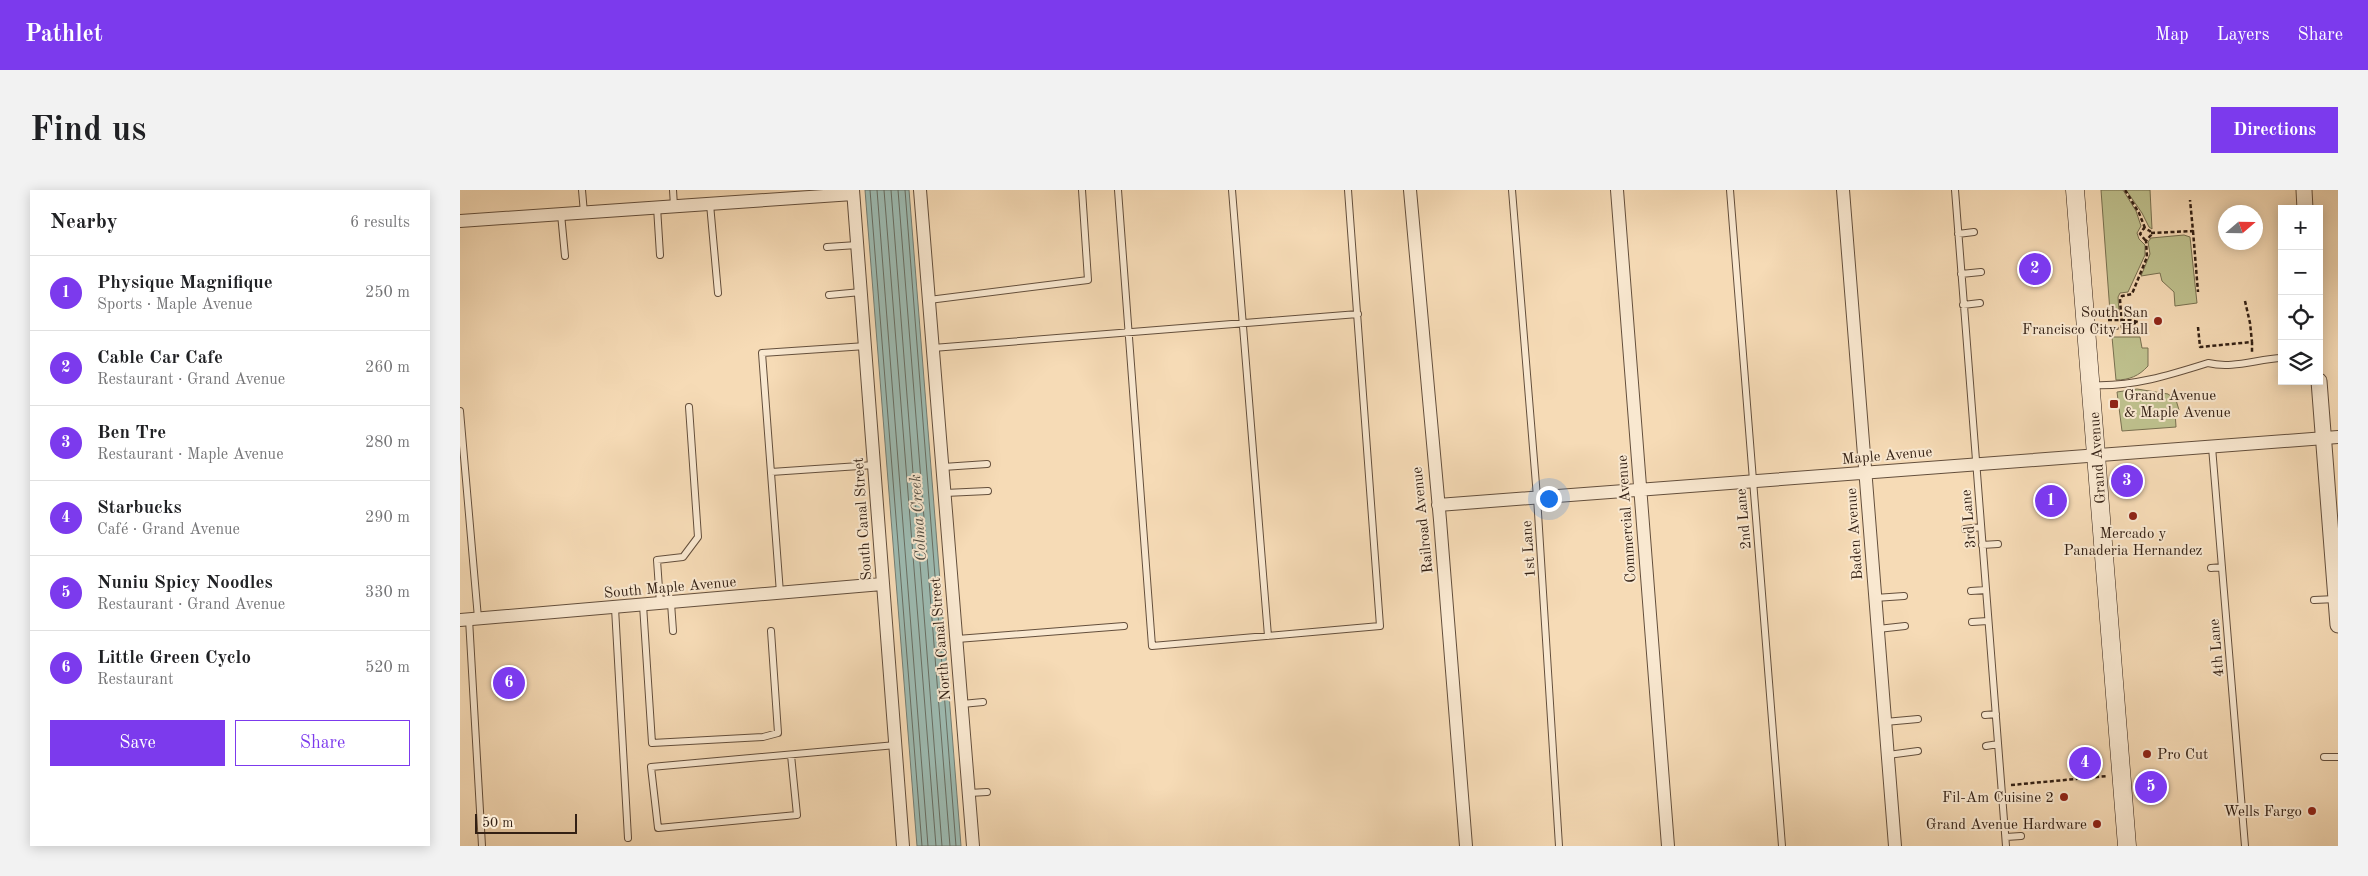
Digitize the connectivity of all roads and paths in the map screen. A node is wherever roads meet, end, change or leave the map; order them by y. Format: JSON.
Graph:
{"nodes":[{"id":1,"x":582,"y":190,"type":"edge"},
{"id":2,"x":673,"y":190,"type":"edge"},
{"id":3,"x":920,"y":190,"type":"edge"},
{"id":4,"x":1082,"y":190,"type":"edge"},
{"id":5,"x":1118,"y":190,"type":"edge"},
{"id":6,"x":1232,"y":190,"type":"edge"},
{"id":7,"x":1348,"y":190,"type":"edge"},
{"id":8,"x":1410,"y":190,"type":"edge"},
{"id":9,"x":1512,"y":190,"type":"edge"},
{"id":10,"x":1617,"y":190,"type":"edge"},
{"id":11,"x":1730,"y":190,"type":"edge"},
{"id":12,"x":1844,"y":190,"type":"edge"},
{"id":13,"x":1954,"y":190,"type":"edge"},
{"id":14,"x":2076,"y":190,"type":"edge"},
{"id":15,"x":2125,"y":190,"type":"edge"},
{"id":16,"x":2304,"y":190,"type":"edge"},
{"id":17,"x":853,"y":192,"type":"edge"},
{"id":18,"x":2190,"y":200,"type":"dead end"},
{"id":19,"x":710,"y":204,"type":"junction"},
{"id":20,"x":2305,"y":205,"type":"edge"},
{"id":21,"x":674,"y":206,"type":"junction"},
{"id":22,"x":657,"y":207,"type":"junction"},
{"id":23,"x":584,"y":213,"type":"junction"},
{"id":24,"x":561,"y":214,"type":"junction"},
{"id":25,"x":460,"y":222,"type":"edge"},
{"id":26,"x":2145,"y":228,"type":"junction"},
{"id":27,"x":2193,"y":231,"type":"junction"},
{"id":28,"x":1974,"y":232,"type":"dead end"},
{"id":29,"x":2151,"y":233,"type":"junction"},
{"id":30,"x":1958,"y":234,"type":"junction"},
{"id":31,"x":2146,"y":241,"type":"junction"},
{"id":32,"x":857,"y":245,"type":"junction"},
{"id":33,"x":827,"y":247,"type":"dead end"},
{"id":34,"x":660,"y":255,"type":"dead end"},
{"id":35,"x":564,"y":256,"type":"dead end"},
{"id":36,"x":1981,"y":272,"type":"dead end"},
{"id":37,"x":1961,"y":274,"type":"junction"},
{"id":38,"x":862,"y":292,"type":"junction"},
{"id":39,"x":2198,"y":292,"type":"dead end"},
{"id":40,"x":718,"y":294,"type":"dead end"},
{"id":41,"x":829,"y":295,"type":"dead end"},
{"id":42,"x":929,"y":300,"type":"junction"},
{"id":43,"x":2245,"y":302,"type":"dead end"},
{"id":44,"x":1980,"y":303,"type":"dead end"},
{"id":45,"x":1963,"y":305,"type":"junction"},
{"id":46,"x":1358,"y":314,"type":"junction"},
{"id":47,"x":2122,"y":319,"type":"junction"},
{"id":48,"x":2108,"y":320,"type":"dead end"},
{"id":49,"x":1242,"y":323,"type":"junction"},
{"id":50,"x":2198,"y":327,"type":"dead end"},
{"id":51,"x":2122,"y":328,"type":"junction"},
{"id":52,"x":2108,"y":329,"type":"dead end"},
{"id":53,"x":1129,"y":332,"type":"junction"},
{"id":54,"x":2252,"y":342,"type":"junction"},
{"id":55,"x":866,"y":346,"type":"junction"},
{"id":56,"x":933,"y":348,"type":"junction"},
{"id":57,"x":2252,"y":348,"type":"dead end"},
{"id":58,"x":2278,"y":358,"type":"edge"},
{"id":59,"x":2091,"y":385,"type":"junction"},
{"id":60,"x":2320,"y":385,"type":"edge"},
{"id":61,"x":689,"y":407,"type":"dead end"},
{"id":62,"x":460,"y":411,"type":"edge"},
{"id":63,"x":2331,"y":438,"type":"edge"},
{"id":64,"x":2212,"y":447,"type":"junction"},
{"id":65,"x":2097,"y":456,"type":"junction"},
{"id":66,"x":874,"y":464,"type":"junction"},
{"id":67,"x":986,"y":464,"type":"dead end"},
{"id":68,"x":1976,"y":464,"type":"junction"},
{"id":69,"x":942,"y":467,"type":"junction"},
{"id":70,"x":771,"y":472,"type":"junction"},
{"id":71,"x":1866,"y":473,"type":"junction"},
{"id":72,"x":1753,"y":482,"type":"junction"},
{"id":73,"x":1640,"y":489,"type":"junction"},
{"id":74,"x":988,"y":491,"type":"dead end"},
{"id":75,"x":945,"y":494,"type":"junction"},
{"id":76,"x":1537,"y":497,"type":"junction"},
{"id":77,"x":2333,"y":502,"type":"edge"},
{"id":78,"x":1438,"y":505,"type":"junction"},
{"id":79,"x":1981,"y":527,"type":"junction"},
{"id":80,"x":1965,"y":529,"type":"dead end"},
{"id":81,"x":1998,"y":544,"type":"dead end"},
{"id":82,"x":1982,"y":545,"type":"junction"},
{"id":83,"x":2211,"y":568,"type":"dead end"},
{"id":84,"x":2222,"y":568,"type":"junction"},
{"id":85,"x":882,"y":584,"type":"junction"},
{"id":86,"x":1986,"y":590,"type":"junction"},
{"id":87,"x":1971,"y":591,"type":"dead end"},
{"id":88,"x":780,"y":594,"type":"junction"},
{"id":89,"x":1904,"y":596,"type":"dead end"},
{"id":90,"x":1876,"y":598,"type":"junction"},
{"id":91,"x":2336,"y":598,"type":"junction"},
{"id":92,"x":2314,"y":600,"type":"dead end"},
{"id":93,"x":666,"y":604,"type":"junction"},
{"id":94,"x":643,"y":605,"type":"junction"},
{"id":95,"x":615,"y":608,"type":"junction"},
{"id":96,"x":469,"y":619,"type":"edge"},
{"id":97,"x":1988,"y":621,"type":"junction"},
{"id":98,"x":1972,"y":622,"type":"dead end"},
{"id":99,"x":1124,"y":626,"type":"dead end"},
{"id":100,"x":1905,"y":626,"type":"dead end"},
{"id":101,"x":2338,"y":626,"type":"edge"},
{"id":102,"x":1878,"y":629,"type":"junction"},
{"id":103,"x":673,"y":631,"type":"dead end"},
{"id":104,"x":771,"y":631,"type":"dead end"},
{"id":105,"x":1268,"y":636,"type":"junction"},
{"id":106,"x":956,"y":639,"type":"junction"},
{"id":107,"x":983,"y":702,"type":"dead end"},
{"id":108,"x":962,"y":704,"type":"junction"},
{"id":109,"x":1996,"y":714,"type":"junction"},
{"id":110,"x":1985,"y":715,"type":"dead end"},
{"id":111,"x":1918,"y":719,"type":"dead end"},
{"id":112,"x":1885,"y":722,"type":"junction"},
{"id":113,"x":1998,"y":744,"type":"junction"},
{"id":114,"x":896,"y":745,"type":"junction"},
{"id":115,"x":1986,"y":746,"type":"dead end"},
{"id":116,"x":1918,"y":751,"type":"dead end"},
{"id":117,"x":791,"y":755,"type":"junction"},
{"id":118,"x":1888,"y":755,"type":"junction"},
{"id":119,"x":2338,"y":756,"type":"edge"},
{"id":120,"x":2324,"y":757,"type":"dead end"},
{"id":121,"x":2122,"y":775,"type":"junction"},
{"id":122,"x":2002,"y":786,"type":"junction"},
{"id":123,"x":988,"y":792,"type":"dead end"},
{"id":124,"x":969,"y":793,"type":"junction"},
{"id":125,"x":2021,"y":836,"type":"dead end"},
{"id":126,"x":2006,"y":837,"type":"junction"},
{"id":127,"x":628,"y":838,"type":"dead end"},
{"id":128,"x":482,"y":846,"type":"edge"},
{"id":129,"x":904,"y":846,"type":"edge"},
{"id":130,"x":973,"y":846,"type":"edge"},
{"id":131,"x":1466,"y":846,"type":"edge"},
{"id":132,"x":1559,"y":846,"type":"edge"},
{"id":133,"x":1668,"y":846,"type":"edge"},
{"id":134,"x":1782,"y":846,"type":"edge"},
{"id":135,"x":1895,"y":846,"type":"edge"},
{"id":136,"x":2006,"y":846,"type":"edge"},
{"id":137,"x":2127,"y":846,"type":"edge"},
{"id":138,"x":2245,"y":846,"type":"edge"}],
"edges":[{"from":1,"to":23,"type":"lane"},
{"from":2,"to":21,"type":"lane"},
{"from":3,"to":42,"type":"street","name":"North Canal Street"},
{"from":4,"to":42,"type":"lane"},
{"from":5,"to":53,"type":"lane"},
{"from":6,"to":49,"type":"lane"},
{"from":7,"to":46,"type":"lane"},
{"from":8,"to":78,"type":"street","name":"Railroad Avenue"},
{"from":9,"to":76,"type":"lane","name":"1st Lane"},
{"from":10,"to":73,"type":"street","name":"Commercial Avenue"},
{"from":11,"to":72,"type":"lane","name":"2nd Lane"},
{"from":12,"to":71,"type":"street","name":"Baden Avenue"},
{"from":13,"to":30,"type":"lane","name":"3rd Lane"},
{"from":14,"to":59,"type":"main road","name":"Grand Avenue"},
{"from":15,"to":26,"type":"path"},
{"from":16,"to":20,"type":"street"},
{"from":17,"to":19,"type":"street"},
{"from":17,"to":32,"type":"street","name":"South Canal Street"},
{"from":18,"to":27,"type":"path"},
{"from":19,"to":21,"type":"street"},
{"from":19,"to":40,"type":"lane"},
{"from":21,"to":22,"type":"street"},
{"from":22,"to":23,"type":"street"},
{"from":22,"to":34,"type":"lane"},
{"from":23,"to":24,"type":"street"},
{"from":24,"to":25,"type":"street"},
{"from":24,"to":35,"type":"lane"},
{"from":26,"to":29,"type":"path"},
{"from":26,"to":31,"type":"path"},
{"from":27,"to":29,"type":"path"},
{"from":27,"to":39,"type":"path"},
{"from":28,"to":30,"type":"lane"},
{"from":29,"to":31,"type":"path"},
{"from":30,"to":37,"type":"lane","name":"3rd Lane"},
{"from":31,"to":47,"type":"path"},
{"from":32,"to":33,"type":"lane"},
{"from":32,"to":38,"type":"street","name":"South Canal Street"},
{"from":36,"to":37,"type":"lane"},
{"from":37,"to":45,"type":"lane","name":"3rd Lane"},
{"from":38,"to":41,"type":"lane"},
{"from":38,"to":55,"type":"street","name":"South Canal Street"},
{"from":42,"to":56,"type":"street","name":"North Canal Street"},
{"from":43,"to":54,"type":"path"},
{"from":44,"to":45,"type":"lane"},
{"from":45,"to":68,"type":"lane","name":"3rd Lane"},
{"from":46,"to":49,"type":"lane"},
{"from":46,"to":105,"type":"lane"},
{"from":47,"to":48,"type":"path"},
{"from":47,"to":51,"type":"path"},
{"from":47,"to":51,"type":"path"},
{"from":49,"to":53,"type":"lane"},
{"from":49,"to":105,"type":"lane"},
{"from":50,"to":54,"type":"path"},
{"from":51,"to":52,"type":"path"},
{"from":53,"to":56,"type":"lane"},
{"from":53,"to":105,"type":"lane"},
{"from":54,"to":57,"type":"path"},
{"from":55,"to":66,"type":"street","name":"South Canal Street"},
{"from":55,"to":70,"type":"lane"},
{"from":56,"to":69,"type":"street","name":"North Canal Street"},
{"from":58,"to":59,"type":"lane"},
{"from":59,"to":65,"type":"main road","name":"Grand Avenue"},
{"from":60,"to":63,"type":"street"},
{"from":61,"to":93,"type":"lane"},
{"from":62,"to":96,"type":"lane"},
{"from":63,"to":64,"type":"street","name":"Maple Avenue"},
{"from":63,"to":77,"type":"street"},
{"from":64,"to":65,"type":"street","name":"Maple Avenue"},
{"from":64,"to":84,"type":"lane","name":"4th Lane"},
{"from":65,"to":68,"type":"street","name":"Maple Avenue"},
{"from":65,"to":121,"type":"main road","name":"Grand Avenue"},
{"from":66,"to":70,"type":"lane"},
{"from":66,"to":85,"type":"street","name":"South Canal Street"},
{"from":67,"to":69,"type":"lane"},
{"from":68,"to":71,"type":"street","name":"Maple Avenue"},
{"from":68,"to":79,"type":"lane","name":"3rd Lane"},
{"from":69,"to":75,"type":"street","name":"North Canal Street"},
{"from":70,"to":88,"type":"lane"},
{"from":71,"to":72,"type":"street","name":"Maple Avenue"},
{"from":71,"to":90,"type":"street","name":"Baden Avenue"},
{"from":72,"to":73,"type":"street","name":"Maple Avenue"},
{"from":72,"to":134,"type":"lane","name":"2nd Lane"},
{"from":73,"to":76,"type":"street","name":"Maple Avenue"},
{"from":73,"to":133,"type":"street","name":"Commercial Avenue"},
{"from":74,"to":75,"type":"lane"},
{"from":75,"to":106,"type":"street","name":"North Canal Street"},
{"from":76,"to":78,"type":"street","name":"Maple Avenue"},
{"from":76,"to":132,"type":"lane","name":"1st Lane"},
{"from":77,"to":91,"type":"street"},
{"from":78,"to":131,"type":"street","name":"Railroad Avenue"},
{"from":79,"to":80,"type":"lane"},
{"from":79,"to":82,"type":"lane","name":"3rd Lane"},
{"from":81,"to":82,"type":"lane"},
{"from":82,"to":86,"type":"lane","name":"3rd Lane"},
{"from":83,"to":84,"type":"lane"},
{"from":84,"to":138,"type":"lane","name":"4th Lane"},
{"from":85,"to":88,"type":"street","name":"South Maple Avenue"},
{"from":85,"to":114,"type":"street","name":"South Canal Street"},
{"from":86,"to":87,"type":"lane"},
{"from":86,"to":97,"type":"lane","name":"3rd Lane"},
{"from":88,"to":93,"type":"street","name":"South Maple Avenue"},
{"from":89,"to":90,"type":"lane"},
{"from":90,"to":102,"type":"street","name":"Baden Avenue"},
{"from":91,"to":92,"type":"lane"},
{"from":91,"to":101,"type":"street"},
{"from":93,"to":94,"type":"street","name":"South Maple Avenue"},
{"from":93,"to":103,"type":"lane"},
{"from":94,"to":95,"type":"street","name":"South Maple Avenue"},
{"from":94,"to":104,"type":"lane"},
{"from":95,"to":96,"type":"street","name":"South Maple Avenue"},
{"from":95,"to":127,"type":"lane"},
{"from":96,"to":128,"type":"lane"},
{"from":97,"to":98,"type":"lane"},
{"from":97,"to":109,"type":"lane","name":"3rd Lane"},
{"from":99,"to":106,"type":"lane"},
{"from":100,"to":102,"type":"lane"},
{"from":102,"to":112,"type":"street","name":"Baden Avenue"},
{"from":106,"to":108,"type":"street","name":"North Canal Street"},
{"from":107,"to":108,"type":"lane"},
{"from":108,"to":124,"type":"street","name":"North Canal Street"},
{"from":109,"to":110,"type":"lane"},
{"from":109,"to":113,"type":"lane","name":"3rd Lane"},
{"from":111,"to":112,"type":"lane"},
{"from":112,"to":118,"type":"street","name":"Baden Avenue"},
{"from":113,"to":115,"type":"lane"},
{"from":113,"to":122,"type":"lane","name":"3rd Lane"},
{"from":114,"to":117,"type":"lane"},
{"from":114,"to":129,"type":"street","name":"South Canal Street"},
{"from":116,"to":118,"type":"lane"},
{"from":117,"to":117,"type":"lane"},
{"from":118,"to":135,"type":"street","name":"Baden Avenue"},
{"from":119,"to":120,"type":"lane"},
{"from":121,"to":122,"type":"path"},
{"from":121,"to":137,"type":"main road","name":"Grand Avenue"},
{"from":122,"to":126,"type":"lane","name":"3rd Lane"},
{"from":123,"to":124,"type":"lane"},
{"from":124,"to":130,"type":"street","name":"North Canal Street"},
{"from":125,"to":126,"type":"lane"},
{"from":126,"to":136,"type":"lane","name":"3rd Lane"}]}
